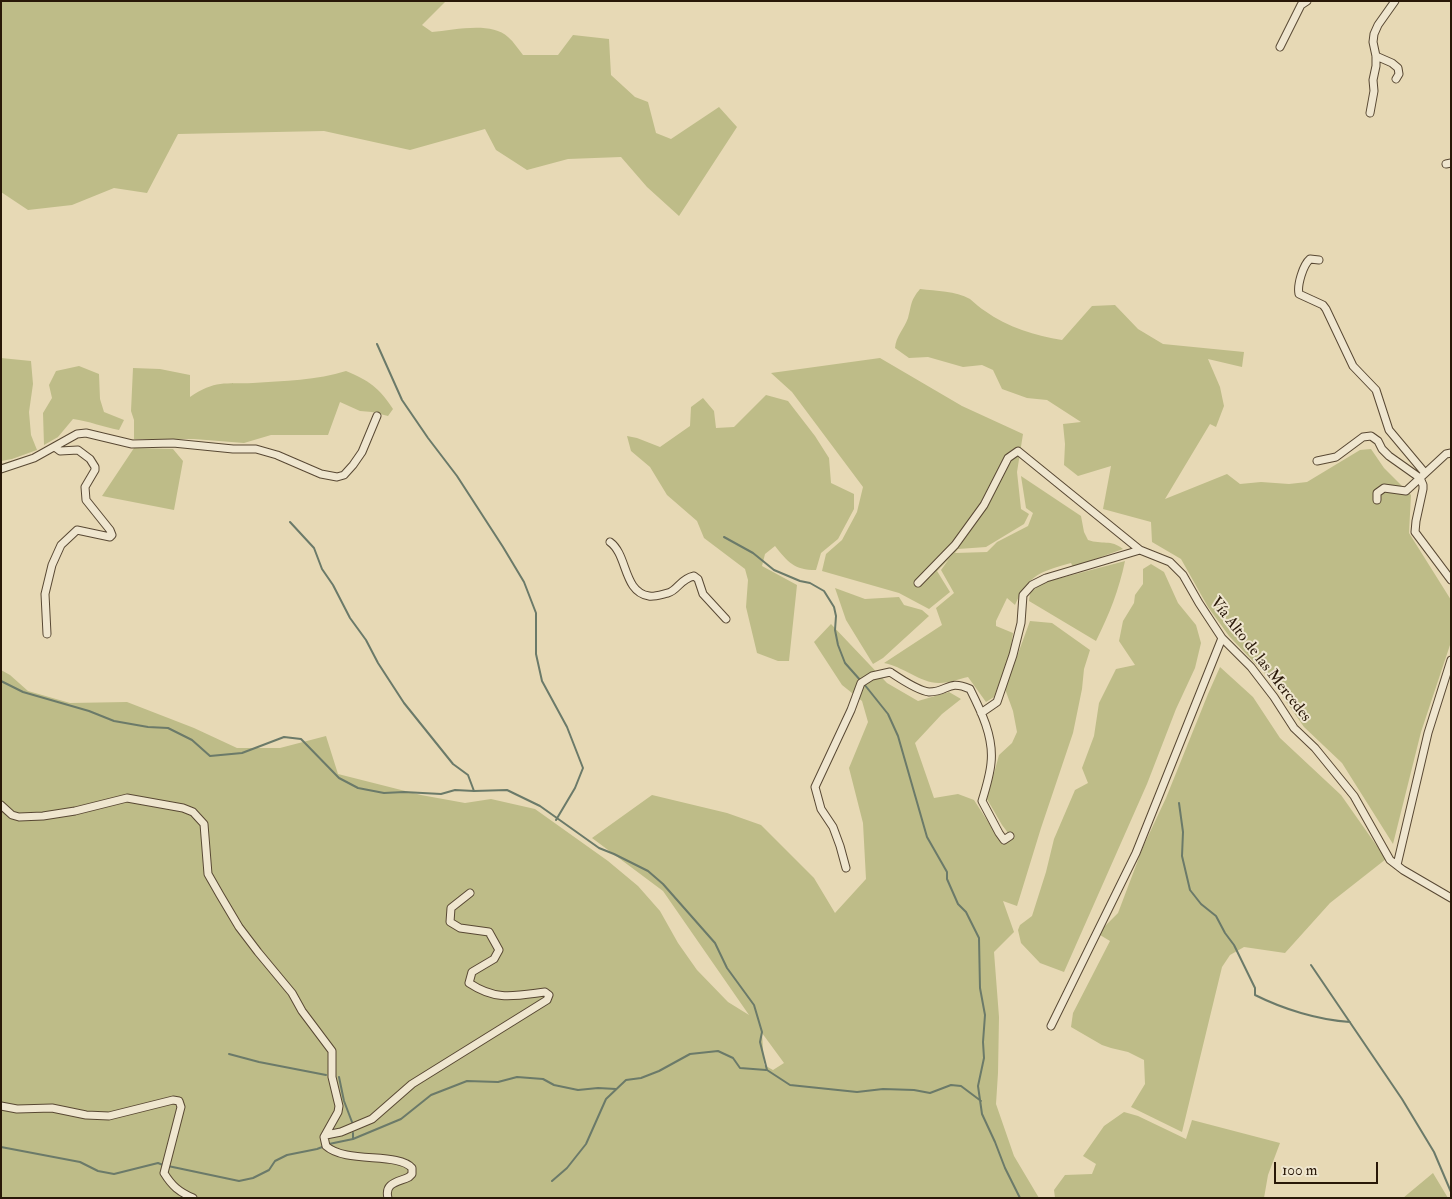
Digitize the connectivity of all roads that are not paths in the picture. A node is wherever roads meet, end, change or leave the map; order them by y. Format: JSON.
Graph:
{"nodes":[{"id":1,"x":1307,"y":1,"type":"edge"},
{"id":2,"x":1395,"y":1,"type":"edge"},
{"id":3,"x":1280,"y":47,"type":"dead end"},
{"id":4,"x":1376,"y":56,"type":"junction"},
{"id":5,"x":1396,"y":79,"type":"dead end"},
{"id":6,"x":1370,"y":113,"type":"dead end"},
{"id":7,"x":1319,"y":260,"type":"dead end"},
{"id":8,"x":377,"y":416,"type":"dead end"},
{"id":9,"x":56,"y":446,"type":"junction"},
{"id":10,"x":1451,"y":452,"type":"edge"},
{"id":11,"x":1317,"y":461,"type":"dead end"},
{"id":12,"x":1,"y":469,"type":"edge"},
{"id":13,"x":1422,"y":476,"type":"junction"},
{"id":14,"x":1377,"y":500,"type":"dead end"},
{"id":15,"x":610,"y":542,"type":"dead end"},
{"id":16,"x":1140,"y":550,"type":"junction"},
{"id":17,"x":1451,"y":580,"type":"edge"},
{"id":18,"x":918,"y":583,"type":"dead end"},
{"id":19,"x":726,"y":619,"type":"dead end"},
{"id":20,"x":47,"y":634,"type":"dead end"},
{"id":21,"x":1222,"y":638,"type":"junction"},
{"id":22,"x":1451,"y":660,"type":"edge"},
{"id":23,"x":981,"y":712,"type":"junction"},
{"id":24,"x":1,"y":805,"type":"edge"},
{"id":25,"x":1010,"y":836,"type":"dead end"},
{"id":26,"x":1397,"y":865,"type":"junction"},
{"id":27,"x":846,"y":868,"type":"dead end"},
{"id":28,"x":470,"y":893,"type":"dead end"},
{"id":29,"x":1451,"y":898,"type":"edge"},
{"id":30,"x":1051,"y":1026,"type":"dead end"},
{"id":31,"x":1,"y":1106,"type":"edge"},
{"id":32,"x":326,"y":1135,"type":"junction"},
{"id":33,"x":193,"y":1198,"type":"edge"},
{"id":34,"x":388,"y":1198,"type":"edge"}],
"edges":[{"from":1,"to":3,"type":"street"},
{"from":2,"to":4,"type":"street"},
{"from":4,"to":5,"type":"street"},
{"from":4,"to":6,"type":"street"},
{"from":7,"to":13,"type":"street"},
{"from":8,"to":9,"type":"street"},
{"from":9,"to":12,"type":"street"},
{"from":9,"to":20,"type":"street"},
{"from":10,"to":13,"type":"street"},
{"from":11,"to":13,"type":"street"},
{"from":13,"to":14,"type":"street"},
{"from":13,"to":17,"type":"street"},
{"from":15,"to":19,"type":"street"},
{"from":16,"to":18,"type":"street","name":"Vía Alto de las Mercedes"},
{"from":16,"to":21,"type":"street","name":"Vía Alto de las Mercedes"},
{"from":16,"to":23,"type":"street"},
{"from":21,"to":26,"type":"street","name":"Vía Alto de las Mercedes"},
{"from":21,"to":30,"type":"street"},
{"from":22,"to":26,"type":"street"},
{"from":23,"to":25,"type":"street"},
{"from":23,"to":27,"type":"street"},
{"from":24,"to":32,"type":"street"},
{"from":26,"to":29,"type":"street","name":"Vía Alto de las Mercedes"},
{"from":28,"to":32,"type":"street"},
{"from":31,"to":33,"type":"street"},
{"from":32,"to":34,"type":"street"}]}
